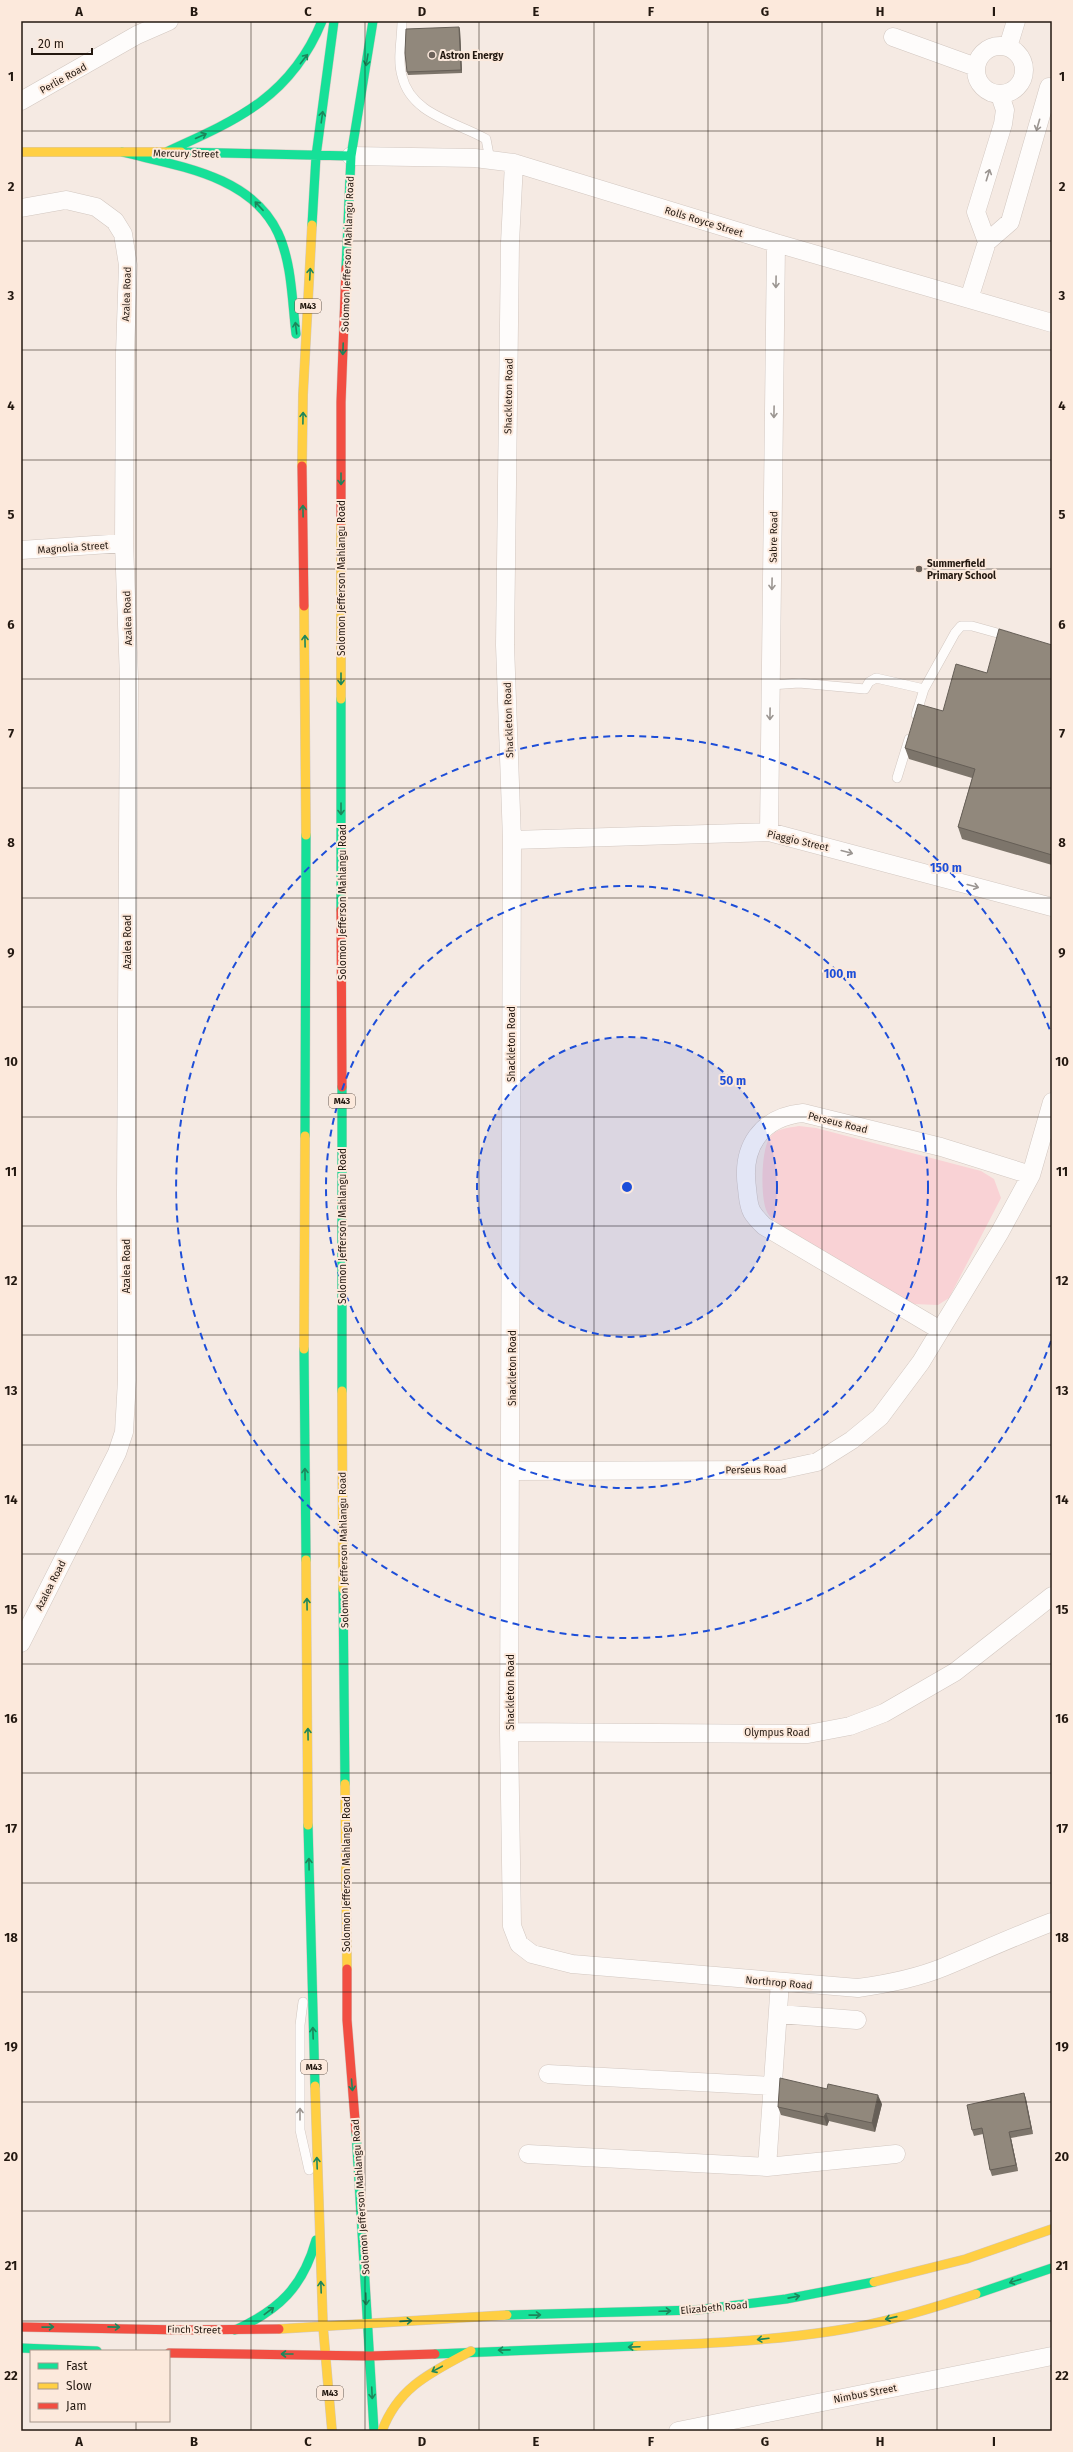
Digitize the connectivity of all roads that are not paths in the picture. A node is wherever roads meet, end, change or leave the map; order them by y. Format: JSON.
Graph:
{"nodes":[{"id":1,"x":169,"y":21,"type":"edge"},
{"id":2,"x":322,"y":21,"type":"edge"},
{"id":3,"x":334,"y":21,"type":"edge"},
{"id":4,"x":373,"y":21,"type":"edge"},
{"id":5,"x":402,"y":21,"type":"edge"},
{"id":6,"x":1016,"y":21,"type":"edge"},
{"id":7,"x":893,"y":37,"type":"dead end"},
{"id":8,"x":1008,"y":47,"type":"junction"},
{"id":9,"x":976,"y":67,"type":"junction"},
{"id":10,"x":1024,"y":78,"type":"junction"},
{"id":11,"x":1050,"y":88,"type":"edge"},
{"id":12,"x":1000,"y":95,"type":"junction"},
{"id":13,"x":21,"y":101,"type":"edge"},
{"id":14,"x":21,"y":152,"type":"edge"},
{"id":15,"x":122,"y":152,"type":"junction"},
{"id":16,"x":166,"y":152,"type":"junction"},
{"id":17,"x":316,"y":156,"type":"junction"},
{"id":18,"x":351,"y":156,"type":"junction"},
{"id":19,"x":490,"y":160,"type":"junction"},
{"id":20,"x":514,"y":163,"type":"junction"},
{"id":21,"x":21,"y":208,"type":"edge"},
{"id":22,"x":988,"y":235,"type":"junction"},
{"id":23,"x":776,"y":243,"type":"junction"},
{"id":24,"x":969,"y":299,"type":"junction"},
{"id":25,"x":1052,"y":323,"type":"edge"},
{"id":26,"x":303,"y":395,"type":"junction"},
{"id":27,"x":124,"y":543,"type":"junction"},
{"id":28,"x":21,"y":550,"type":"edge"},
{"id":29,"x":1016,"y":638,"type":"edge"},
{"id":30,"x":771,"y":685,"type":"junction"},
{"id":31,"x":924,"y":689,"type":"junction"},
{"id":32,"x":897,"y":778,"type":"dead end"},
{"id":33,"x":769,"y":832,"type":"junction"},
{"id":34,"x":512,"y":840,"type":"junction"},
{"id":35,"x":1052,"y":907,"type":"edge"},
{"id":36,"x":1052,"y":1102,"type":"edge"},
{"id":37,"x":1031,"y":1175,"type":"junction"},
{"id":38,"x":940,"y":1330,"type":"junction"},
{"id":39,"x":512,"y":1471,"type":"junction"},
{"id":40,"x":1052,"y":1596,"type":"edge"},
{"id":41,"x":21,"y":1643,"type":"edge"},
{"id":42,"x":509,"y":1732,"type":"junction"},
{"id":43,"x":1052,"y":1922,"type":"edge"},
{"id":44,"x":512,"y":1926,"type":"joint"},
{"id":45,"x":310,"y":1944,"type":"junction"},
{"id":46,"x":780,"y":1982,"type":"junction"},
{"id":47,"x":779,"y":2014,"type":"junction"},
{"id":48,"x":857,"y":2020,"type":"dead end"},
{"id":49,"x":548,"y":2074,"type":"dead end"},
{"id":50,"x":773,"y":2086,"type":"junction"},
{"id":51,"x":528,"y":2154,"type":"dead end"},
{"id":52,"x":896,"y":2154,"type":"dead end"},
{"id":53,"x":767,"y":2167,"type":"junction"},
{"id":54,"x":318,"y":2206,"type":"junction"},
{"id":55,"x":1052,"y":2229,"type":"edge"},
{"id":56,"x":319,"y":2230,"type":"junction"},
{"id":57,"x":1052,"y":2268,"type":"edge"},
{"id":58,"x":367,"y":2324,"type":"junction"},
{"id":59,"x":323,"y":2326,"type":"junction"},
{"id":60,"x":21,"y":2327,"type":"edge"},
{"id":61,"x":235,"y":2330,"type":"junction"},
{"id":62,"x":21,"y":2348,"type":"edge"},
{"id":63,"x":71,"y":2350,"type":"edge"},
{"id":64,"x":471,"y":2351,"type":"junction"},
{"id":65,"x":170,"y":2353,"type":"edge"},
{"id":66,"x":326,"y":2354,"type":"junction"},
{"id":67,"x":370,"y":2356,"type":"junction"},
{"id":68,"x":1052,"y":2356,"type":"edge"},
{"id":69,"x":332,"y":2431,"type":"edge"},
{"id":70,"x":374,"y":2431,"type":"edge"},
{"id":71,"x":382,"y":2431,"type":"edge"},
{"id":72,"x":678,"y":2431,"type":"edge"}],
"edges":[{"from":1,"to":13,"type":"street","name":"Perlie Road"},
{"from":16,"to":2,"type":"main road","one_way":true},
{"from":17,"to":3,"type":"main road","number":"M43","one_way":true},
{"from":4,"to":18,"type":"main road","name":"Solomon Jefferson Mahlangu Road","number":"M43","one_way":true},
{"from":5,"to":19,"type":"lane"},
{"from":6,"to":8,"type":"street"},
{"from":7,"to":9,"type":"street"},
{"from":8,"to":9,"type":"street"},
{"from":8,"to":10,"type":"street"},
{"from":9,"to":12,"type":"street"},
{"from":10,"to":11,"type":"street"},
{"from":10,"to":12,"type":"street"},
{"from":11,"to":22,"type":"street","one_way":true},
{"from":22,"to":12,"type":"street","one_way":true},
{"from":14,"to":15,"type":"main road","name":"Mercury Street"},
{"from":15,"to":16,"type":"main road","name":"Mercury Street"},
{"from":26,"to":15,"type":"main road","one_way":true},
{"from":16,"to":17,"type":"main road","name":"Mercury Street"},
{"from":17,"to":18,"type":"main road","name":"Mercury Street"},
{"from":26,"to":17,"type":"main road","number":"M43","one_way":true},
{"from":18,"to":19,"type":"street","name":"Rolls Royce Street"},
{"from":18,"to":58,"type":"main road","name":"Solomon Jefferson Mahlangu Road","number":"M43","one_way":true},
{"from":19,"to":20,"type":"street","name":"Rolls Royce Street"},
{"from":20,"to":23,"type":"street","name":"Rolls Royce Street"},
{"from":20,"to":34,"type":"street","name":"Shackleton Road"},
{"from":21,"to":27,"type":"street","name":"Azalea Road"},
{"from":22,"to":24,"type":"street"},
{"from":23,"to":24,"type":"street","name":"Rolls Royce Street"},
{"from":23,"to":30,"type":"street","name":"Sabre Road","one_way":true},
{"from":24,"to":25,"type":"street","name":"Rolls Royce Street"},
{"from":45,"to":26,"type":"main road","number":"M43","one_way":true},
{"from":27,"to":28,"type":"street","name":"Magnolia Street"},
{"from":27,"to":41,"type":"street","name":"Azalea Road"},
{"from":29,"to":31,"type":"lane"},
{"from":30,"to":31,"type":"lane"},
{"from":30,"to":33,"type":"street","name":"Sabre Road","one_way":true},
{"from":31,"to":32,"type":"lane"},
{"from":33,"to":34,"type":"street","name":"Piaggio Street"},
{"from":33,"to":35,"type":"street","name":"Piaggio Street","one_way":true},
{"from":34,"to":39,"type":"street","name":"Shackleton Road"},
{"from":36,"to":37,"type":"street","name":"Perseus Road"},
{"from":37,"to":38,"type":"street","name":"Perseus Road"},
{"from":37,"to":38,"type":"street","name":"Perseus Road"},
{"from":38,"to":39,"type":"street","name":"Perseus Road"},
{"from":39,"to":42,"type":"street","name":"Shackleton Road"},
{"from":40,"to":42,"type":"street","name":"Olympus Road"},
{"from":42,"to":44,"type":"street","name":"Shackleton Road"},
{"from":43,"to":46,"type":"street","name":"Northrop Road"},
{"from":44,"to":46,"type":"street","name":"Northrop Road"},
{"from":54,"to":45,"type":"main road","number":"M43","one_way":true},
{"from":54,"to":45,"type":"lane","one_way":true},
{"from":46,"to":47,"type":"street"},
{"from":47,"to":48,"type":"street"},
{"from":47,"to":50,"type":"street"},
{"from":49,"to":50,"type":"street"},
{"from":50,"to":53,"type":"street"},
{"from":51,"to":53,"type":"street"},
{"from":52,"to":53,"type":"street"},
{"from":54,"to":56,"type":"main road","number":"M43"},
{"from":58,"to":55,"type":"main road","name":"Elizabeth Road","one_way":true},
{"from":59,"to":56,"type":"main road","number":"M43","one_way":true},
{"from":61,"to":56,"type":"main road","one_way":true},
{"from":57,"to":64,"type":"main road","one_way":true},
{"from":58,"to":59,"type":"main road","name":"Finch Street"},
{"from":58,"to":67,"type":"main road","name":"Solomon Jefferson Mahlangu Road","number":"M43"},
{"from":59,"to":61,"type":"main road","name":"Finch Street"},
{"from":59,"to":66,"type":"main road","number":"M43"},
{"from":60,"to":61,"type":"main road","name":"Finch Street","one_way":true},
{"from":62,"to":63,"type":"main road"},
{"from":64,"to":67,"type":"main road"},
{"from":64,"to":71,"type":"main road","one_way":true},
{"from":66,"to":65,"type":"main road","one_way":true},
{"from":66,"to":67,"type":"main road"},
{"from":66,"to":69,"type":"main road","number":"M43"},
{"from":67,"to":70,"type":"main road","name":"Solomon Jefferson Mahlangu Road","number":"M43","one_way":true},
{"from":68,"to":72,"type":"street","name":"Nimbus Street"}]}
